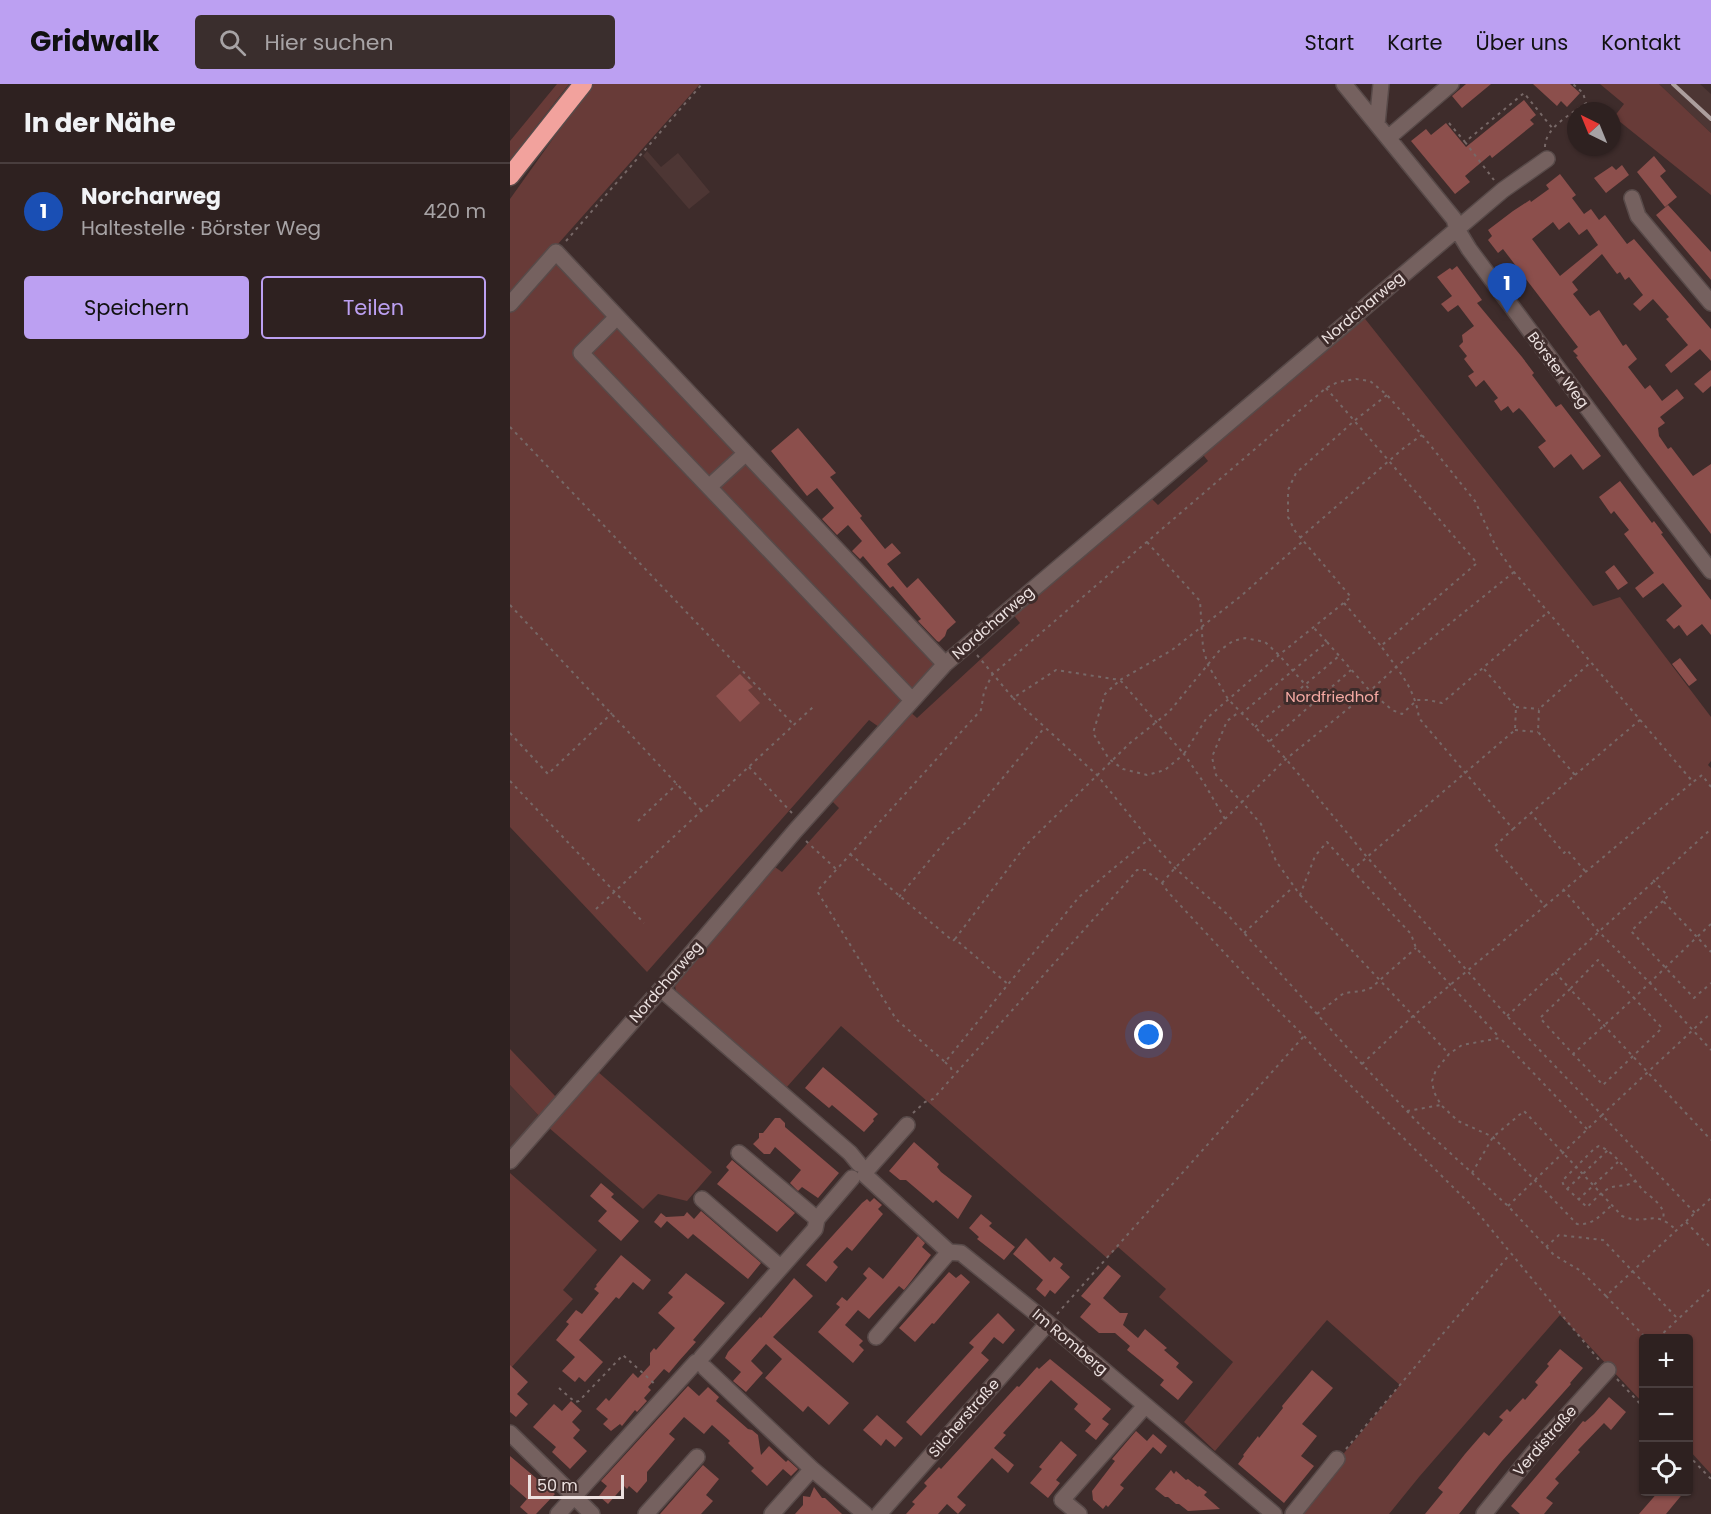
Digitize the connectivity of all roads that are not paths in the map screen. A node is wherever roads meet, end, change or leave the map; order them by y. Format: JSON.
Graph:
{"nodes":[{"id":1,"x":583,"y":84,"type":"edge"},
{"id":2,"x":1344,"y":84,"type":"edge"},
{"id":3,"x":1381,"y":84,"type":"edge"},
{"id":4,"x":1451,"y":84,"type":"edge"},
{"id":5,"x":1377,"y":124,"type":"junction"},
{"id":6,"x":1388,"y":138,"type":"junction"},
{"id":7,"x":1547,"y":159,"type":"road end"},
{"id":8,"x":510,"y":176,"type":"edge"},
{"id":9,"x":1632,"y":198,"type":"dead end"},
{"id":10,"x":1457,"y":229,"type":"junction"},
{"id":11,"x":1711,"y":303,"type":"edge"},
{"id":12,"x":510,"y":304,"type":"edge"},
{"id":13,"x":617,"y":317,"type":"junction"},
{"id":14,"x":747,"y":453,"type":"junction"},
{"id":15,"x":709,"y":487,"type":"junction"},
{"id":16,"x":1711,"y":571,"type":"edge"},
{"id":17,"x":945,"y":664,"type":"junction"},
{"id":18,"x":912,"y":700,"type":"junction"},
{"id":19,"x":661,"y":989,"type":"junction"},
{"id":20,"x":907,"y":1125,"type":"road end"},
{"id":21,"x":512,"y":1153,"type":"edge"},
{"id":22,"x":739,"y":1153,"type":"dead end"},
{"id":23,"x":861,"y":1172,"type":"junction"},
{"id":24,"x":702,"y":1199,"type":"dead end"},
{"id":25,"x":817,"y":1219,"type":"junction"},
{"id":26,"x":949,"y":1252,"type":"junction"},
{"id":27,"x":780,"y":1267,"type":"junction"},
{"id":28,"x":1048,"y":1323,"type":"junction"},
{"id":29,"x":876,"y":1337,"type":"dead end"},
{"id":30,"x":701,"y":1363,"type":"junction"},
{"id":31,"x":1608,"y":1370,"type":"road end"},
{"id":32,"x":1145,"y":1406,"type":"junction"},
{"id":33,"x":510,"y":1433,"type":"edge"},
{"id":34,"x":697,"y":1456,"type":"dead end"},
{"id":35,"x":1337,"y":1459,"type":"road end"},
{"id":36,"x":812,"y":1469,"type":"junction"},
{"id":37,"x":573,"y":1497,"type":"junction"},
{"id":38,"x":558,"y":1514,"type":"edge"},
{"id":39,"x":592,"y":1514,"type":"edge"},
{"id":40,"x":646,"y":1514,"type":"edge"},
{"id":41,"x":772,"y":1514,"type":"edge"},
{"id":42,"x":866,"y":1514,"type":"edge"},
{"id":43,"x":879,"y":1514,"type":"edge"},
{"id":44,"x":1079,"y":1514,"type":"edge"},
{"id":45,"x":1274,"y":1514,"type":"edge"},
{"id":46,"x":1293,"y":1514,"type":"edge"},
{"id":47,"x":1484,"y":1514,"type":"edge"}],
"edges":[{"from":1,"to":8,"type":"highway"},
{"from":2,"to":5,"type":"street","name":"Börster Weg"},
{"from":3,"to":5,"type":"street"},
{"from":4,"to":6,"type":"street"},
{"from":5,"to":6,"type":"street","name":"Börster Weg"},
{"from":6,"to":10,"type":"street","name":"Börster Weg"},
{"from":7,"to":10,"type":"street","name":"Nordcharweg"},
{"from":9,"to":11,"type":"street"},
{"from":10,"to":16,"type":"street","name":"Börster Weg"},
{"from":10,"to":17,"type":"street","name":"Nordcharweg"},
{"from":12,"to":13,"type":"street"},
{"from":13,"to":14,"type":"street"},
{"from":13,"to":15,"type":"street"},
{"from":14,"to":15,"type":"street"},
{"from":14,"to":17,"type":"street"},
{"from":15,"to":18,"type":"street"},
{"from":17,"to":18,"type":"street","name":"Nordcharweg"},
{"from":18,"to":19,"type":"street","name":"Nordcharweg"},
{"from":19,"to":21,"type":"street","name":"Nordcharweg"},
{"from":19,"to":23,"type":"street","name":"Im Romberg"},
{"from":20,"to":23,"type":"street"},
{"from":22,"to":25,"type":"street"},
{"from":23,"to":25,"type":"street"},
{"from":23,"to":26,"type":"street","name":"Im Romberg"},
{"from":24,"to":27,"type":"street"},
{"from":25,"to":27,"type":"street"},
{"from":26,"to":28,"type":"street","name":"Im Romberg"},
{"from":26,"to":29,"type":"street"},
{"from":27,"to":30,"type":"street"},
{"from":28,"to":32,"type":"street","name":"Im Romberg"},
{"from":28,"to":43,"type":"street","name":"Silcherstraße"},
{"from":30,"to":36,"type":"street"},
{"from":30,"to":37,"type":"street"},
{"from":31,"to":47,"type":"street","name":"Verdistraße"},
{"from":32,"to":44,"type":"street"},
{"from":32,"to":45,"type":"street","name":"Im Romberg"},
{"from":33,"to":37,"type":"street"},
{"from":34,"to":40,"type":"street"},
{"from":35,"to":46,"type":"street"},
{"from":36,"to":41,"type":"street"},
{"from":36,"to":42,"type":"street"},
{"from":37,"to":38,"type":"street"},
{"from":37,"to":39,"type":"street"}]}
